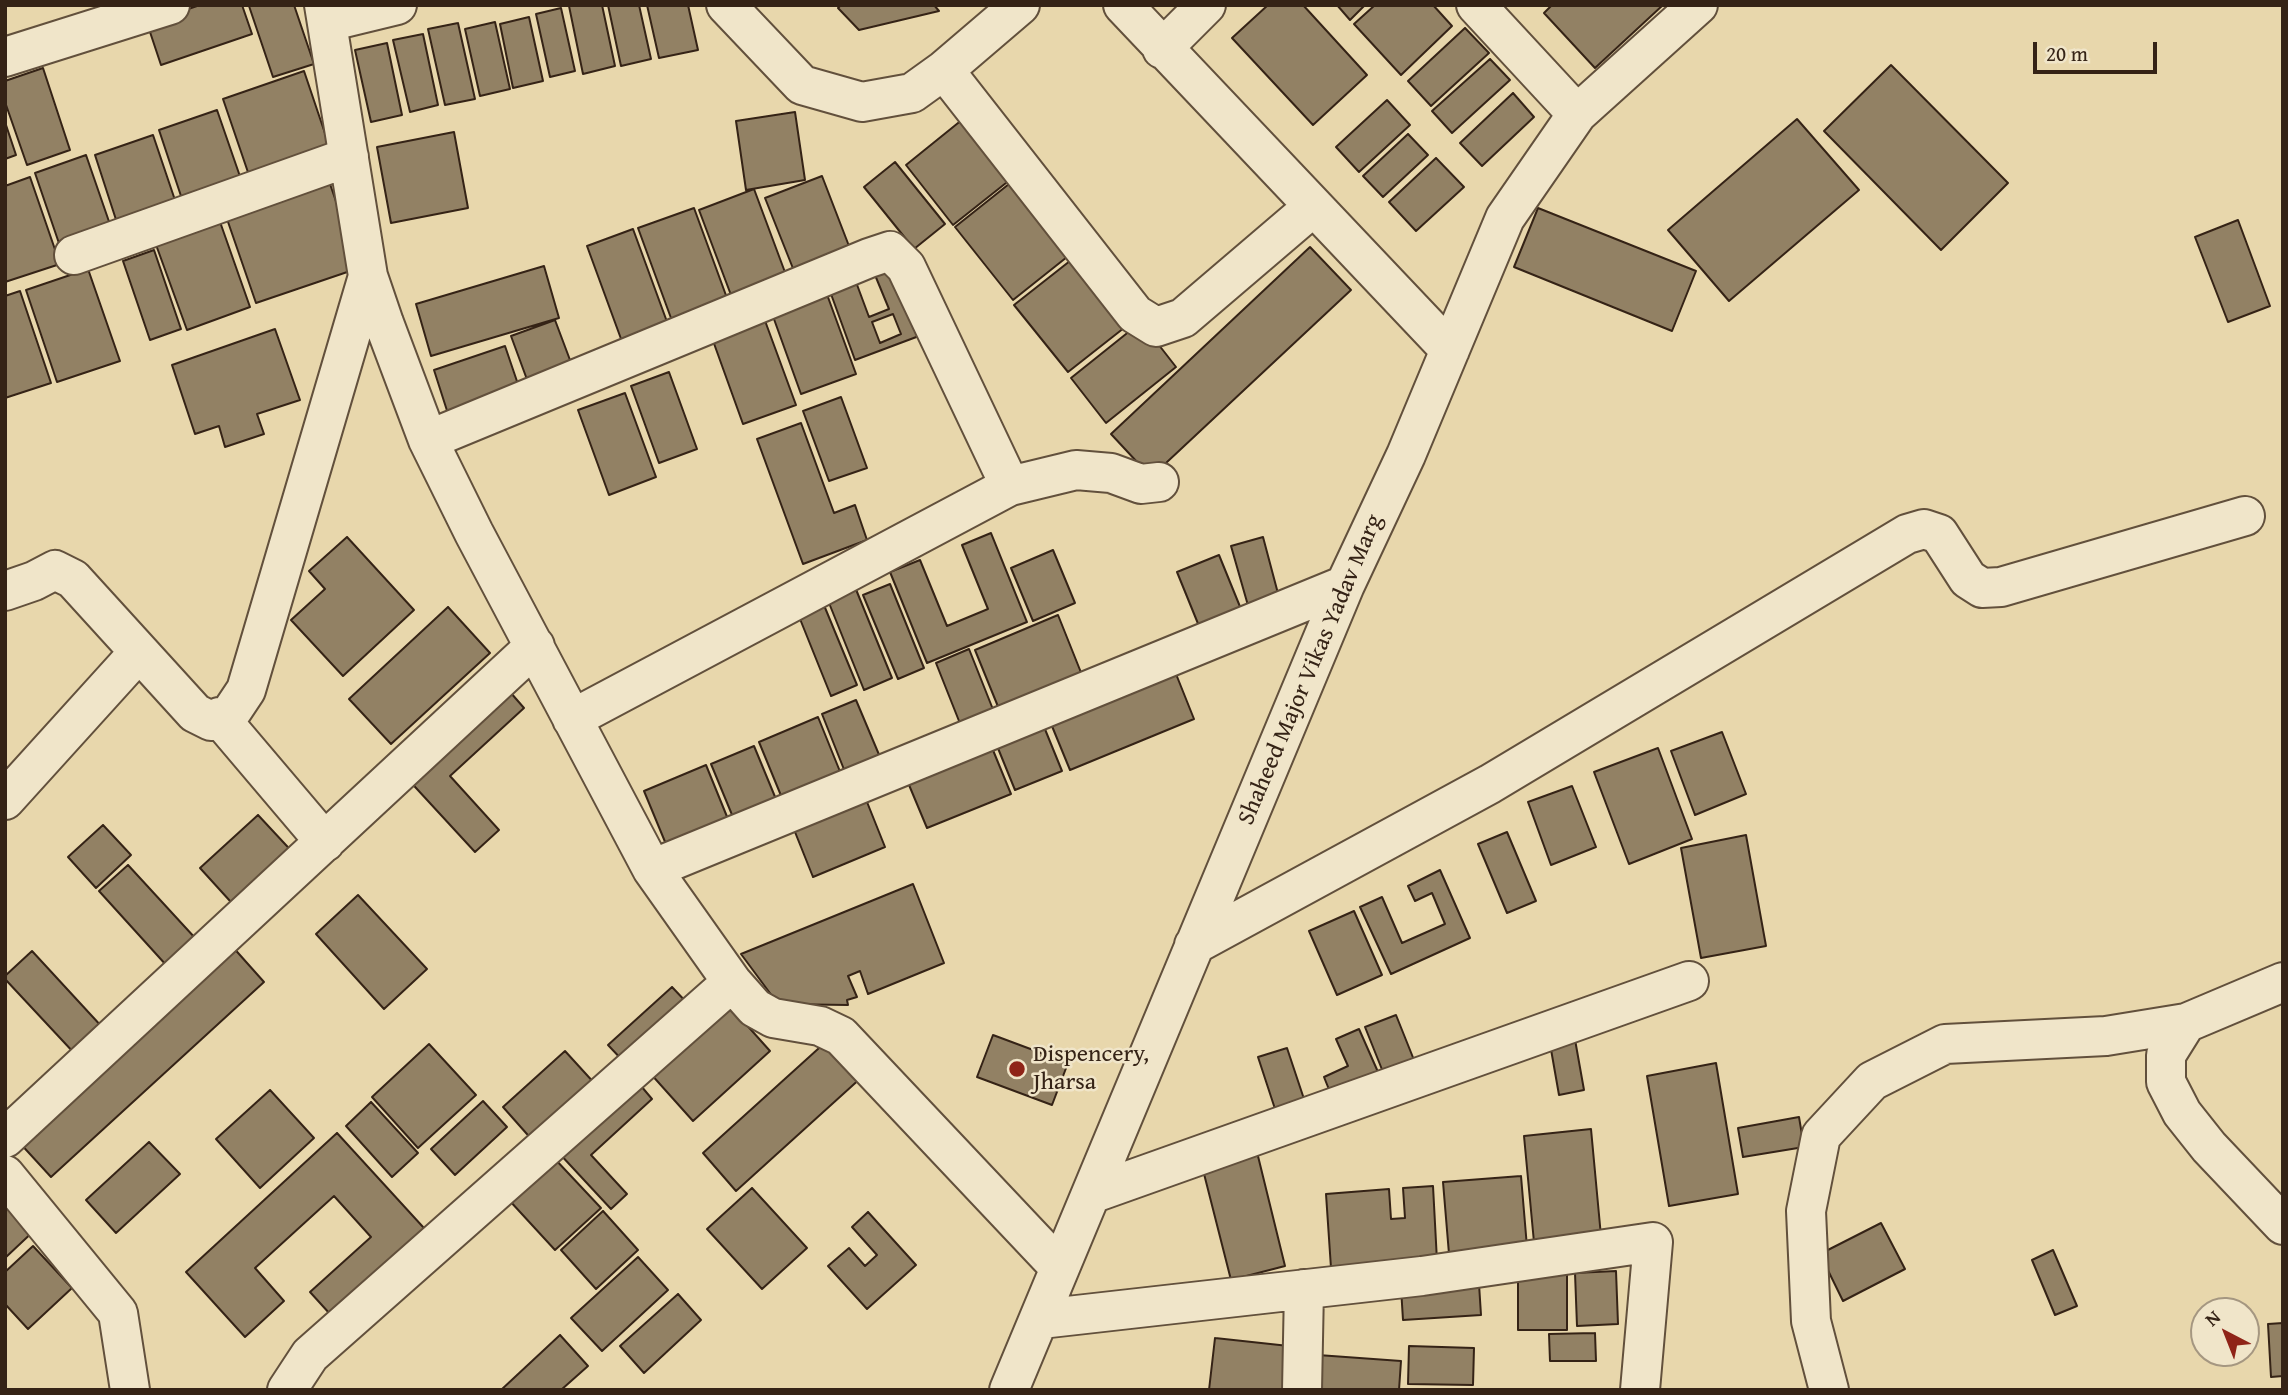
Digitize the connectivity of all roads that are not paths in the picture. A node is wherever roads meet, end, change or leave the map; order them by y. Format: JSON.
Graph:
{"nodes":[{"id":1,"x":170,"y":5,"type":"edge"},
{"id":2,"x":397,"y":5,"type":"edge"},
{"id":3,"x":726,"y":5,"type":"edge"},
{"id":4,"x":1020,"y":5,"type":"edge"},
{"id":5,"x":1123,"y":5,"type":"edge"},
{"id":6,"x":1206,"y":5,"type":"edge"},
{"id":7,"x":1476,"y":5,"type":"edge"},
{"id":8,"x":1698,"y":5,"type":"edge"},
{"id":9,"x":326,"y":13,"type":"edge"},
{"id":10,"x":1162,"y":49,"type":"junction"},
{"id":11,"x":5,"y":57,"type":"edge"},
{"id":12,"x":944,"y":70,"type":"junction"},
{"id":13,"x":1577,"y":114,"type":"junction"},
{"id":14,"x":348,"y":158,"type":"junction"},
{"id":15,"x":1313,"y":207,"type":"junction"},
{"id":16,"x":74,"y":256,"type":"dead end"},
{"id":17,"x":368,"y":276,"type":"junction"},
{"id":18,"x":1450,"y":350,"type":"junction"},
{"id":19,"x":428,"y":440,"type":"junction"},
{"id":20,"x":1159,"y":482,"type":"dead end"},
{"id":21,"x":1010,"y":486,"type":"junction"},
{"id":22,"x":2245,"y":516,"type":"dead end"},
{"id":23,"x":1345,"y":585,"type":"junction"},
{"id":24,"x":5,"y":591,"type":"edge"},
{"id":25,"x":535,"y":646,"type":"junction"},
{"id":26,"x":139,"y":652,"type":"junction"},
{"id":27,"x":219,"y":718,"type":"junction"},
{"id":28,"x":572,"y":719,"type":"junction"},
{"id":29,"x":5,"y":800,"type":"edge"},
{"id":30,"x":325,"y":842,"type":"junction"},
{"id":31,"x":652,"y":869,"type":"junction"},
{"id":32,"x":1194,"y":946,"type":"junction"},
{"id":33,"x":1689,"y":981,"type":"dead end"},
{"id":34,"x":732,"y":982,"type":"junction"},
{"id":35,"x":2283,"y":982,"type":"edge"},
{"id":36,"x":2186,"y":1023,"type":"junction"},
{"id":37,"x":5,"y":1138,"type":"edge"},
{"id":38,"x":5,"y":1175,"type":"edge"},
{"id":39,"x":1091,"y":1194,"type":"junction"},
{"id":40,"x":2283,"y":1225,"type":"edge"},
{"id":41,"x":1060,"y":1268,"type":"junction"},
{"id":42,"x":1304,"y":1289,"type":"junction"},
{"id":43,"x":1041,"y":1319,"type":"junction"},
{"id":44,"x":130,"y":1390,"type":"edge"},
{"id":45,"x":287,"y":1390,"type":"edge"},
{"id":46,"x":1009,"y":1390,"type":"edge"},
{"id":47,"x":1302,"y":1390,"type":"edge"},
{"id":48,"x":1640,"y":1390,"type":"edge"},
{"id":49,"x":1829,"y":1390,"type":"edge"}],
"edges":[{"from":1,"to":11,"type":"street"},
{"from":2,"to":9,"type":"street"},
{"from":3,"to":12,"type":"street"},
{"from":4,"to":12,"type":"street"},
{"from":5,"to":10,"type":"street"},
{"from":6,"to":10,"type":"street"},
{"from":7,"to":13,"type":"street"},
{"from":8,"to":13,"type":"street","name":"Shaheed Major Vikas Yadav Marg"},
{"from":9,"to":14,"type":"street"},
{"from":10,"to":15,"type":"street"},
{"from":12,"to":15,"type":"street"},
{"from":13,"to":18,"type":"street","name":"Shaheed Major Vikas Yadav Marg"},
{"from":14,"to":16,"type":"street"},
{"from":14,"to":17,"type":"street"},
{"from":15,"to":18,"type":"street"},
{"from":17,"to":19,"type":"street"},
{"from":17,"to":27,"type":"street"},
{"from":18,"to":23,"type":"street","name":"Shaheed Major Vikas Yadav Marg"},
{"from":19,"to":21,"type":"street"},
{"from":19,"to":25,"type":"street"},
{"from":20,"to":21,"type":"street"},
{"from":21,"to":28,"type":"street"},
{"from":22,"to":32,"type":"street"},
{"from":23,"to":31,"type":"street"},
{"from":23,"to":32,"type":"street","name":"Shaheed Major Vikas Yadav Marg"},
{"from":24,"to":26,"type":"street"},
{"from":25,"to":28,"type":"street"},
{"from":25,"to":30,"type":"street"},
{"from":26,"to":27,"type":"street"},
{"from":26,"to":29,"type":"street"},
{"from":27,"to":30,"type":"street"},
{"from":28,"to":31,"type":"street"},
{"from":30,"to":37,"type":"street"},
{"from":31,"to":34,"type":"street"},
{"from":32,"to":39,"type":"street","name":"Shaheed Major Vikas Yadav Marg"},
{"from":33,"to":39,"type":"street"},
{"from":34,"to":41,"type":"street"},
{"from":34,"to":45,"type":"street"},
{"from":35,"to":36,"type":"street"},
{"from":36,"to":40,"type":"street"},
{"from":36,"to":49,"type":"street"},
{"from":38,"to":44,"type":"street"},
{"from":39,"to":41,"type":"street","name":"Shaheed Major Vikas Yadav Marg"},
{"from":41,"to":43,"type":"street","name":"Shaheed Major Vikas Yadav Marg"},
{"from":42,"to":43,"type":"street"},
{"from":42,"to":47,"type":"street"},
{"from":42,"to":48,"type":"street"},
{"from":43,"to":46,"type":"street","name":"Shaheed Major Vikas Yadav Marg"}]}
